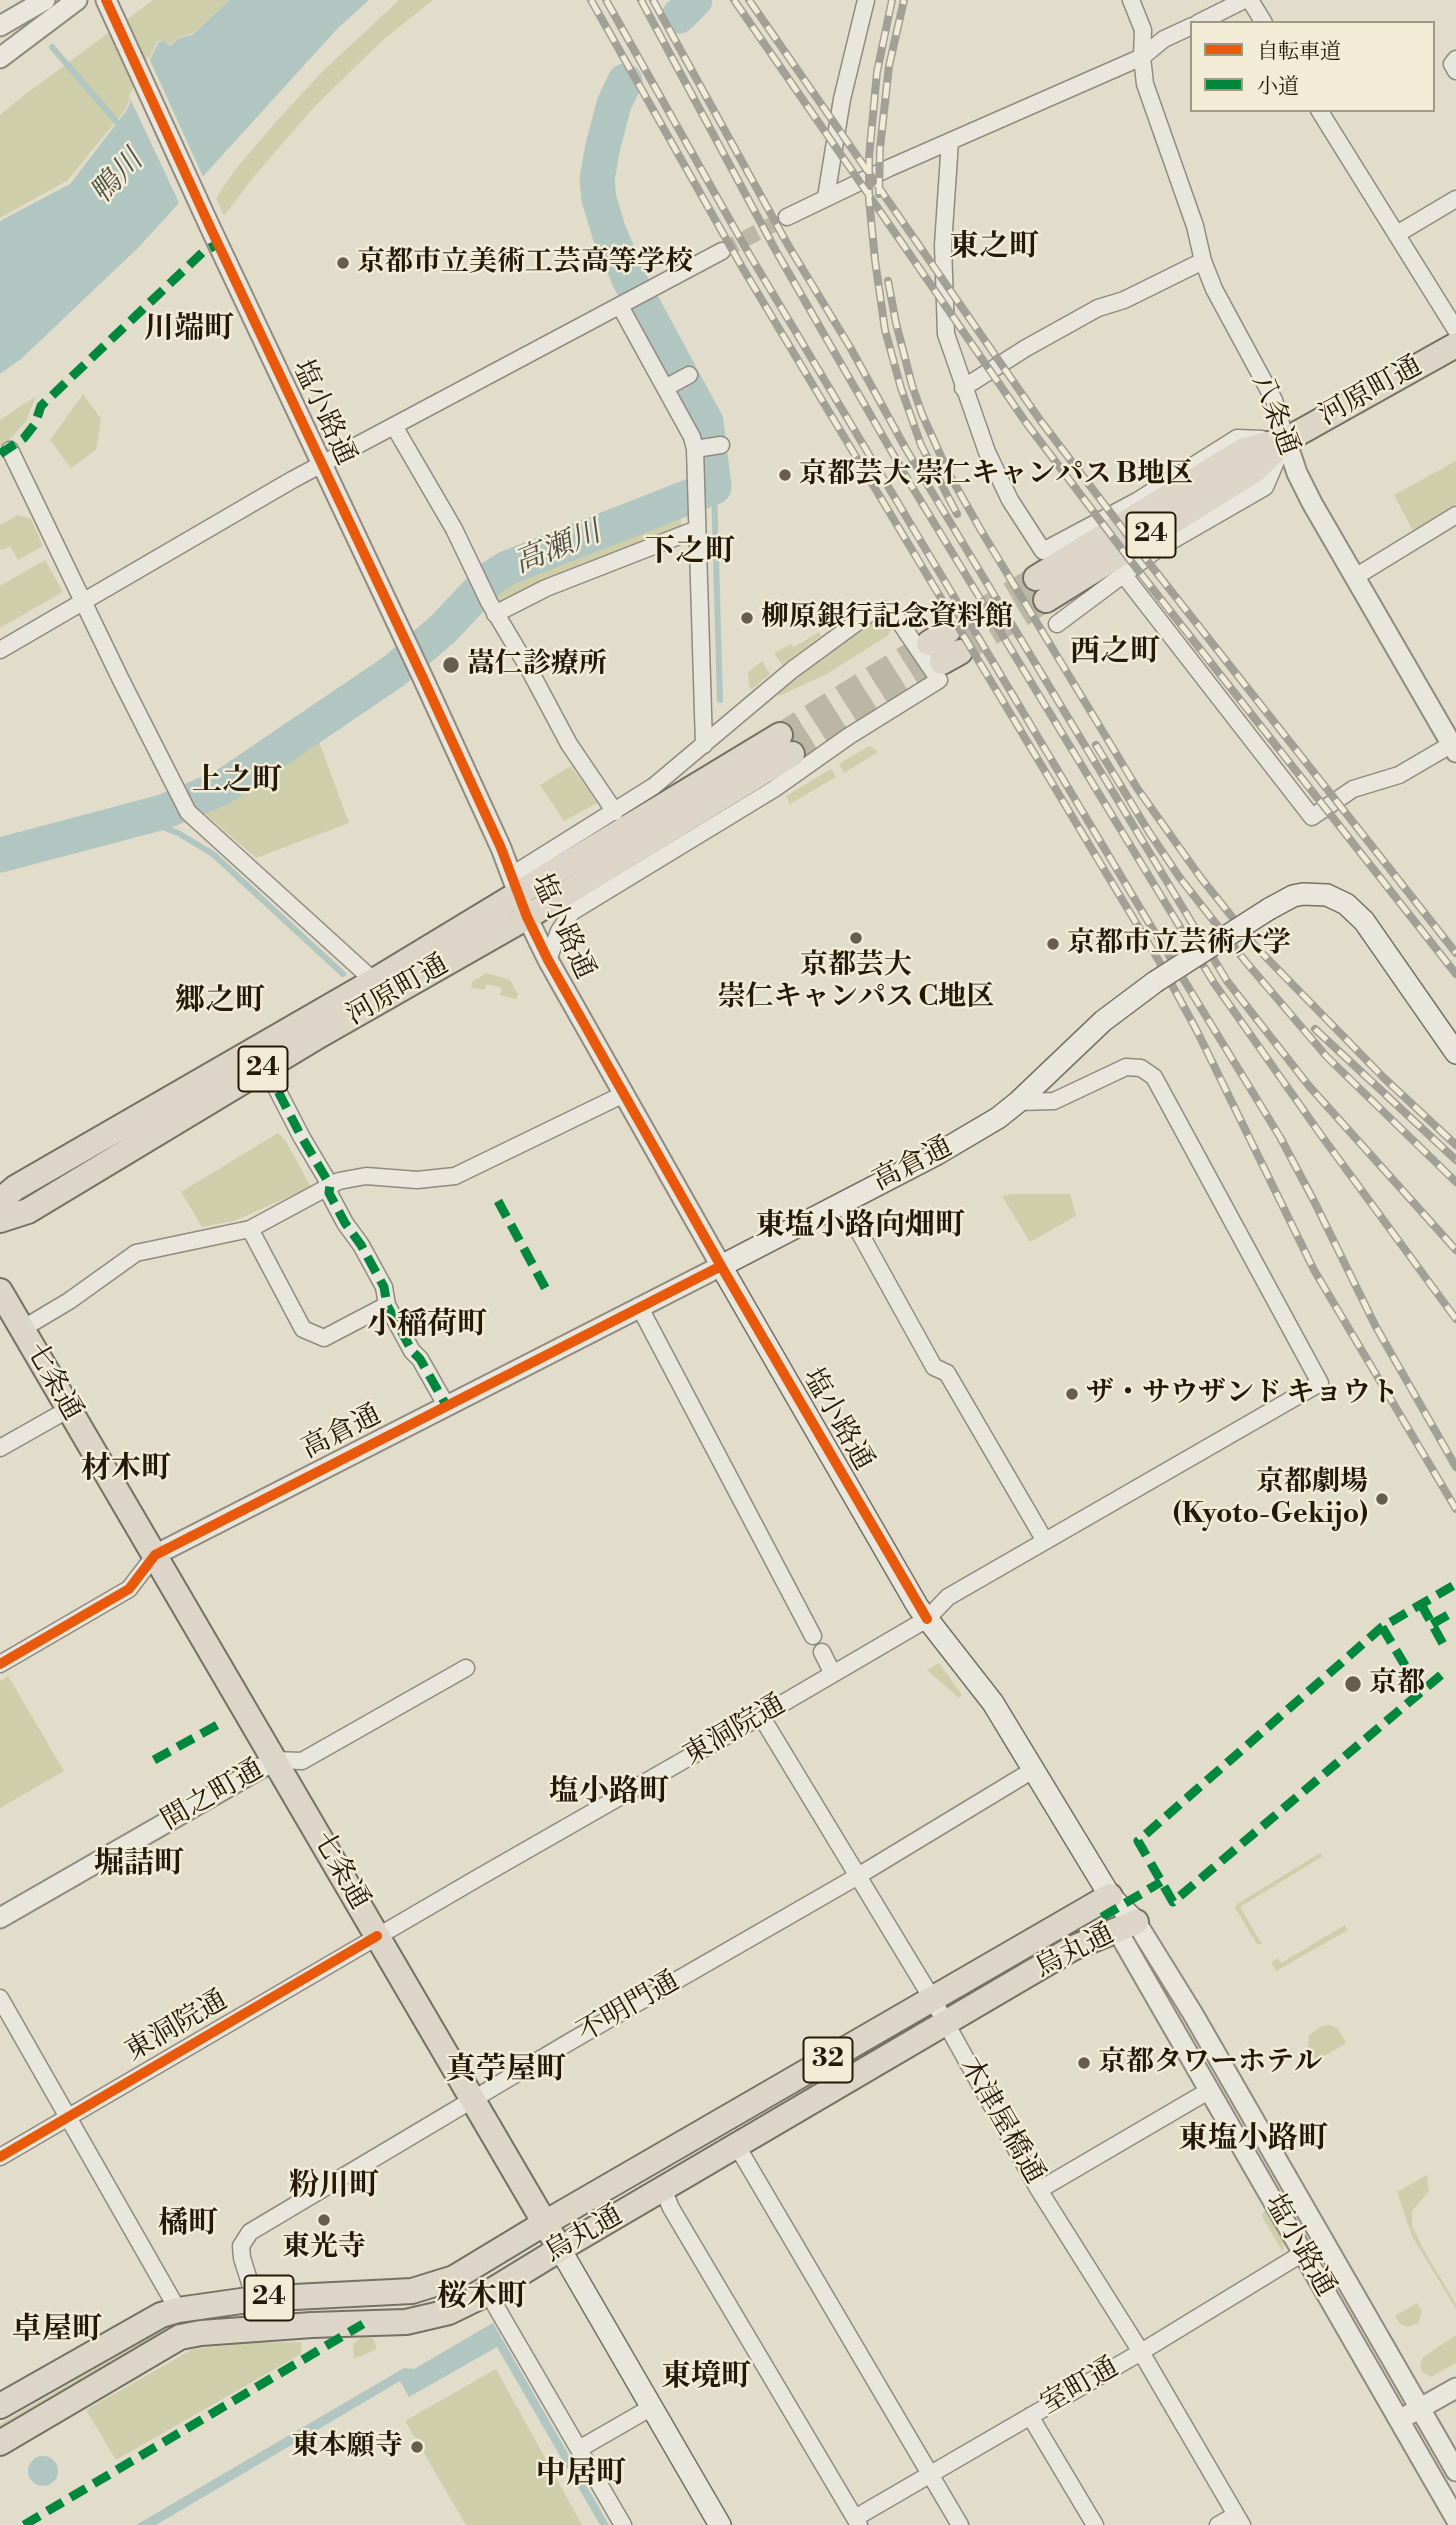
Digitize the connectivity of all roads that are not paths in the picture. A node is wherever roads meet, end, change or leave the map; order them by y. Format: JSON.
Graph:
{"nodes":[{"id":1,"x":45,"y":0,"type":"edge"},
{"id":2,"x":77,"y":0,"type":"edge"},
{"id":3,"x":866,"y":0,"type":"edge"},
{"id":4,"x":1131,"y":0,"type":"edge"},
{"id":5,"x":1244,"y":0,"type":"edge"},
{"id":6,"x":1250,"y":0,"type":"edge"},
{"id":7,"x":107,"y":2,"type":"edge"},
{"id":8,"x":1202,"y":21,"type":"edge"},
{"id":9,"x":1263,"y":21,"type":"edge"},
{"id":10,"x":0,"y":26,"type":"edge"},
{"id":11,"x":1190,"y":27,"type":"edge"},
{"id":12,"x":1142,"y":57,"type":"junction"},
{"id":13,"x":0,"y":58,"type":"edge"},
{"id":14,"x":1456,"y":59,"type":"edge"},
{"id":15,"x":1456,"y":71,"type":"edge"},
{"id":16,"x":1321,"y":112,"type":"edge"},
{"id":17,"x":950,"y":141,"type":"junction"},
{"id":18,"x":827,"y":197,"type":"junction"},
{"id":19,"x":1456,"y":199,"type":"edge"},
{"id":20,"x":787,"y":217,"type":"tunnel mouth"},
{"id":21,"x":1396,"y":234,"type":"junction"},
{"id":22,"x":722,"y":251,"type":"tunnel mouth"},
{"id":23,"x":1203,"y":261,"type":"junction"},
{"id":24,"x":624,"y":304,"type":"junction"},
{"id":25,"x":1456,"y":330,"type":"edge"},
{"id":26,"x":1456,"y":345,"type":"edge"},
{"id":27,"x":689,"y":375,"type":"dead end"},
{"id":28,"x":668,"y":386,"type":"junction"},
{"id":29,"x":963,"y":388,"type":"junction"},
{"id":30,"x":394,"y":426,"type":"junction"},
{"id":31,"x":1286,"y":440,"type":"junction"},
{"id":32,"x":10,"y":450,"type":"dead end"},
{"id":33,"x":323,"y":464,"type":"junction"},
{"id":34,"x":1456,"y":515,"type":"edge"},
{"id":35,"x":697,"y":529,"type":"junction"},
{"id":36,"x":1123,"y":574,"type":"junction"},
{"id":37,"x":1355,"y":577,"type":"junction"},
{"id":38,"x":1041,"y":589,"type":"tunnel mouth"},
{"id":39,"x":83,"y":602,"type":"junction"},
{"id":40,"x":492,"y":608,"type":"junction"},
{"id":41,"x":1057,"y":624,"type":"dead end"},
{"id":42,"x":0,"y":650,"type":"edge"},
{"id":43,"x":704,"y":745,"type":"junction"},
{"id":44,"x":1454,"y":748,"type":"edge"},
{"id":45,"x":615,"y":812,"type":"junction"},
{"id":46,"x":515,"y":884,"type":"junction"},
{"id":47,"x":527,"y":917,"type":"junction"},
{"id":48,"x":548,"y":960,"type":"junction"},
{"id":49,"x":374,"y":981,"type":"junction"},
{"id":50,"x":1456,"y":1053,"type":"edge"},
{"id":51,"x":266,"y":1068,"type":"junction"},
{"id":52,"x":624,"y":1094,"type":"junction"},
{"id":53,"x":1018,"y":1102,"type":"junction"},
{"id":54,"x":330,"y":1185,"type":"junction"},
{"id":55,"x":0,"y":1201,"type":"edge"},
{"id":56,"x":842,"y":1202,"type":"junction"},
{"id":57,"x":0,"y":1220,"type":"edge"},
{"id":58,"x":250,"y":1229,"type":"junction"},
{"id":59,"x":721,"y":1265,"type":"junction"},
{"id":60,"x":0,"y":1291,"type":"edge"},
{"id":61,"x":387,"y":1305,"type":"junction"},
{"id":62,"x":639,"y":1306,"type":"junction"},
{"id":63,"x":22,"y":1329,"type":"junction"},
{"id":64,"x":446,"y":1405,"type":"junction"},
{"id":65,"x":69,"y":1409,"type":"junction"},
{"id":66,"x":0,"y":1448,"type":"edge"},
{"id":67,"x":1045,"y":1541,"type":"junction"},
{"id":68,"x":155,"y":1555,"type":"junction"},
{"id":69,"x":927,"y":1619,"type":"junction"},
{"id":70,"x":813,"y":1636,"type":"dead end"},
{"id":71,"x":821,"y":1652,"type":"dead end"},
{"id":72,"x":0,"y":1664,"type":"edge"},
{"id":73,"x":466,"y":1668,"type":"dead end"},
{"id":74,"x":832,"y":1672,"type":"junction"},
{"id":75,"x":761,"y":1716,"type":"junction"},
{"id":76,"x":275,"y":1760,"type":"junction"},
{"id":77,"x":1033,"y":1770,"type":"junction"},
{"id":78,"x":858,"y":1876,"type":"junction"},
{"id":79,"x":1110,"y":1896,"type":"junction"},
{"id":80,"x":0,"y":1918,"type":"edge"},
{"id":81,"x":1126,"y":1926,"type":"junction"},
{"id":82,"x":377,"y":1936,"type":"junction"},
{"id":83,"x":0,"y":1998,"type":"edge"},
{"id":84,"x":933,"y":2000,"type":"junction"},
{"id":85,"x":946,"y":2024,"type":"junction"},
{"id":86,"x":1210,"y":2090,"type":"junction"},
{"id":87,"x":473,"y":2100,"type":"junction"},
{"id":88,"x":70,"y":2116,"type":"junction"},
{"id":89,"x":737,"y":2146,"type":"junction"},
{"id":90,"x":0,"y":2157,"type":"edge"},
{"id":91,"x":663,"y":2189,"type":"junction"},
{"id":92,"x":1039,"y":2190,"type":"junction"},
{"id":93,"x":545,"y":2224,"type":"junction"},
{"id":94,"x":560,"y":2249,"type":"junction"},
{"id":95,"x":1303,"y":2253,"type":"junction"},
{"id":96,"x":488,"y":2293,"type":"junction"},
{"id":97,"x":255,"y":2299,"type":"junction"},
{"id":98,"x":178,"y":2309,"type":"junction"},
{"id":99,"x":201,"y":2333,"type":"junction"},
{"id":100,"x":1142,"y":2352,"type":"junction"},
{"id":101,"x":1456,"y":2388,"type":"edge"},
{"id":102,"x":0,"y":2406,"type":"edge"},
{"id":103,"x":652,"y":2407,"type":"junction"},
{"id":104,"x":1419,"y":2409,"type":"junction"},
{"id":105,"x":1030,"y":2416,"type":"junction"},
{"id":106,"x":1398,"y":2421,"type":"junction"},
{"id":107,"x":0,"y":2443,"type":"edge"},
{"id":108,"x":579,"y":2449,"type":"junction"},
{"id":109,"x":1456,"y":2471,"type":"edge"},
{"id":110,"x":931,"y":2475,"type":"junction"},
{"id":111,"x":1456,"y":2519,"type":"edge"},
{"id":112,"x":1239,"y":2520,"type":"edge"},
{"id":113,"x":857,"y":2522,"type":"edge"},
{"id":114,"x":623,"y":2525,"type":"edge"},
{"id":115,"x":720,"y":2525,"type":"edge"},
{"id":116,"x":960,"y":2525,"type":"edge"},
{"id":117,"x":1095,"y":2525,"type":"edge"},
{"id":118,"x":1218,"y":2525,"type":"edge"}],
"edges":[{"from":1,"to":10,"type":"street"},
{"from":2,"to":13,"type":"street"},
{"from":3,"to":18,"type":"street"},
{"from":4,"to":12,"type":"street","name":"八条通"},
{"from":5,"to":8,"type":"street"},
{"from":6,"to":9,"type":"street"},
{"from":7,"to":33,"type":"street","name":"塩小路通"},
{"from":11,"to":12,"type":"street"},
{"from":12,"to":17,"type":"street"},
{"from":12,"to":23,"type":"street","name":"八条通"},
{"from":14,"to":15,"type":"street"},
{"from":16,"to":21,"type":"street"},
{"from":17,"to":18,"type":"street"},
{"from":17,"to":29,"type":"street"},
{"from":18,"to":20,"type":"street"},
{"from":19,"to":21,"type":"street"},
{"from":21,"to":25,"type":"street"},
{"from":22,"to":24,"type":"street"},
{"from":23,"to":29,"type":"street"},
{"from":23,"to":31,"type":"street","name":"八条通"},
{"from":24,"to":28,"type":"street"},
{"from":24,"to":30,"type":"street"},
{"from":26,"to":31,"type":"main road","name":"河原町通","number":"24"},
{"from":27,"to":28,"type":"street"},
{"from":28,"to":35,"type":"street"},
{"from":29,"to":31,"type":"street"},
{"from":30,"to":33,"type":"street"},
{"from":30,"to":40,"type":"street"},
{"from":31,"to":36,"type":"street"},
{"from":31,"to":37,"type":"street","name":"八条通"},
{"from":31,"to":38,"type":"main road","name":"河原町通","number":"24"},
{"from":32,"to":39,"type":"street"},
{"from":33,"to":39,"type":"street"},
{"from":33,"to":46,"type":"street","name":"塩小路通"},
{"from":34,"to":37,"type":"street"},
{"from":35,"to":40,"type":"street"},
{"from":35,"to":43,"type":"street"},
{"from":36,"to":41,"type":"street"},
{"from":36,"to":44,"type":"street"},
{"from":37,"to":44,"type":"street","name":"八条通"},
{"from":39,"to":42,"type":"street"},
{"from":39,"to":49,"type":"street"},
{"from":40,"to":45,"type":"street"},
{"from":43,"to":45,"type":"street"},
{"from":43,"to":48,"type":"street"},
{"from":45,"to":46,"type":"street"},
{"from":46,"to":47,"type":"street","name":"塩小路通"},
{"from":46,"to":47,"type":"main road","name":"河原町通","number":"24"},
{"from":46,"to":49,"type":"main road","name":"河原町通","number":"24"},
{"from":47,"to":48,"type":"street","name":"塩小路通"},
{"from":47,"to":51,"type":"main road","name":"河原町通","number":"24"},
{"from":48,"to":52,"type":"street","name":"塩小路通"},
{"from":49,"to":55,"type":"main road","name":"河原町通","number":"24"},
{"from":50,"to":53,"type":"main road","name":"高倉通","bridge":true},
{"from":51,"to":54,"type":"street"},
{"from":51,"to":57,"type":"main road","name":"河原町通","number":"24"},
{"from":52,"to":54,"type":"street"},
{"from":52,"to":59,"type":"street","name":"塩小路通"},
{"from":53,"to":56,"type":"main road","name":"高倉通"},
{"from":53,"to":67,"type":"street","name":"東洞院通"},
{"from":54,"to":58,"type":"street"},
{"from":54,"to":61,"type":"street"},
{"from":56,"to":59,"type":"main road","name":"高倉通"},
{"from":56,"to":67,"type":"street"},
{"from":58,"to":61,"type":"street"},
{"from":58,"to":63,"type":"street"},
{"from":59,"to":62,"type":"street","name":"高倉通"},
{"from":59,"to":69,"type":"main road","name":"塩小路通"},
{"from":60,"to":63,"type":"main road","name":"七条通"},
{"from":61,"to":64,"type":"street"},
{"from":62,"to":64,"type":"street","name":"高倉通"},
{"from":62,"to":70,"type":"street"},
{"from":63,"to":65,"type":"main road","name":"七条通"},
{"from":64,"to":68,"type":"street","name":"高倉通"},
{"from":65,"to":66,"type":"street"},
{"from":65,"to":68,"type":"main road","name":"七条通"},
{"from":67,"to":69,"type":"street","name":"東洞院通"},
{"from":68,"to":72,"type":"street","name":"高倉通"},
{"from":68,"to":76,"type":"main road","name":"七条通"},
{"from":69,"to":74,"type":"street","name":"東洞院通"},
{"from":69,"to":77,"type":"main road","name":"塩小路通"},
{"from":71,"to":74,"type":"street"},
{"from":73,"to":76,"type":"street","name":"間之町通"},
{"from":74,"to":75,"type":"street","name":"東洞院通"},
{"from":75,"to":78,"type":"street","name":"木津屋橋通"},
{"from":75,"to":82,"type":"street","name":"東洞院通"},
{"from":76,"to":80,"type":"street","name":"間之町通"},
{"from":76,"to":82,"type":"main road","name":"七条通"},
{"from":77,"to":78,"type":"street","name":"不明門通"},
{"from":77,"to":79,"type":"main road","name":"塩小路通"},
{"from":78,"to":84,"type":"street","name":"木津屋橋通"},
{"from":78,"to":87,"type":"street","name":"不明門通"},
{"from":79,"to":81,"type":"main road","name":"塩小路通"},
{"from":79,"to":84,"type":"main road","name":"烏丸通","number":"32"},
{"from":81,"to":85,"type":"main road","name":"烏丸通","number":"32"},
{"from":81,"to":86,"type":"street","name":"塩小路通"},
{"from":81,"to":104,"type":"street","name":"塩小路通"},
{"from":82,"to":87,"type":"main road","name":"七条通"},
{"from":82,"to":88,"type":"street","name":"東洞院通"},
{"from":83,"to":88,"type":"street"},
{"from":84,"to":85,"type":"street","name":"木津屋橋通"},
{"from":84,"to":93,"type":"main road","name":"烏丸通","number":"32"},
{"from":85,"to":89,"type":"main road","name":"烏丸通","number":"32"},
{"from":85,"to":92,"type":"street","name":"木津屋橋通"},
{"from":86,"to":92,"type":"street"},
{"from":86,"to":95,"type":"street","name":"塩小路通"},
{"from":87,"to":93,"type":"main road","name":"七条通"},
{"from":87,"to":97,"type":"street","name":"不明門通"},
{"from":88,"to":90,"type":"street","name":"東洞院通"},
{"from":88,"to":98,"type":"street"},
{"from":89,"to":91,"type":"main road","name":"烏丸通","number":"32"},
{"from":89,"to":110,"type":"street"},
{"from":91,"to":94,"type":"main road","name":"烏丸通","number":"32"},
{"from":91,"to":113,"type":"street"},
{"from":92,"to":100,"type":"street","name":"木津屋橋通"},
{"from":93,"to":94,"type":"main road","name":"七条通"},
{"from":93,"to":97,"type":"main road","name":"烏丸通","number":"24"},
{"from":94,"to":96,"type":"main road","name":"烏丸通","number":"24"},
{"from":94,"to":103,"type":"main road","name":"七条通"},
{"from":95,"to":100,"type":"street","name":"室町通"},
{"from":95,"to":106,"type":"street","name":"塩小路通"},
{"from":96,"to":99,"type":"main road","name":"烏丸通","number":"24"},
{"from":96,"to":108,"type":"street"},
{"from":97,"to":98,"type":"main road","name":"烏丸通","number":"24"},
{"from":98,"to":99,"type":"main road"},
{"from":98,"to":102,"type":"main road","name":"烏丸通","number":"24"},
{"from":99,"to":107,"type":"main road","name":"烏丸通","number":"24"},
{"from":100,"to":105,"type":"street","name":"室町通"},
{"from":100,"to":112,"type":"street","name":"木津屋橋通"},
{"from":101,"to":104,"type":"street"},
{"from":103,"to":108,"type":"street"},
{"from":103,"to":115,"type":"main road","name":"七条通"},
{"from":104,"to":106,"type":"street"},
{"from":104,"to":109,"type":"street","name":"塩小路通"},
{"from":105,"to":110,"type":"street","name":"室町通"},
{"from":105,"to":117,"type":"street"},
{"from":106,"to":111,"type":"street","name":"塩小路通"},
{"from":108,"to":114,"type":"street"},
{"from":110,"to":113,"type":"street","name":"室町通"},
{"from":110,"to":116,"type":"street"},
{"from":112,"to":118,"type":"street"}]}
